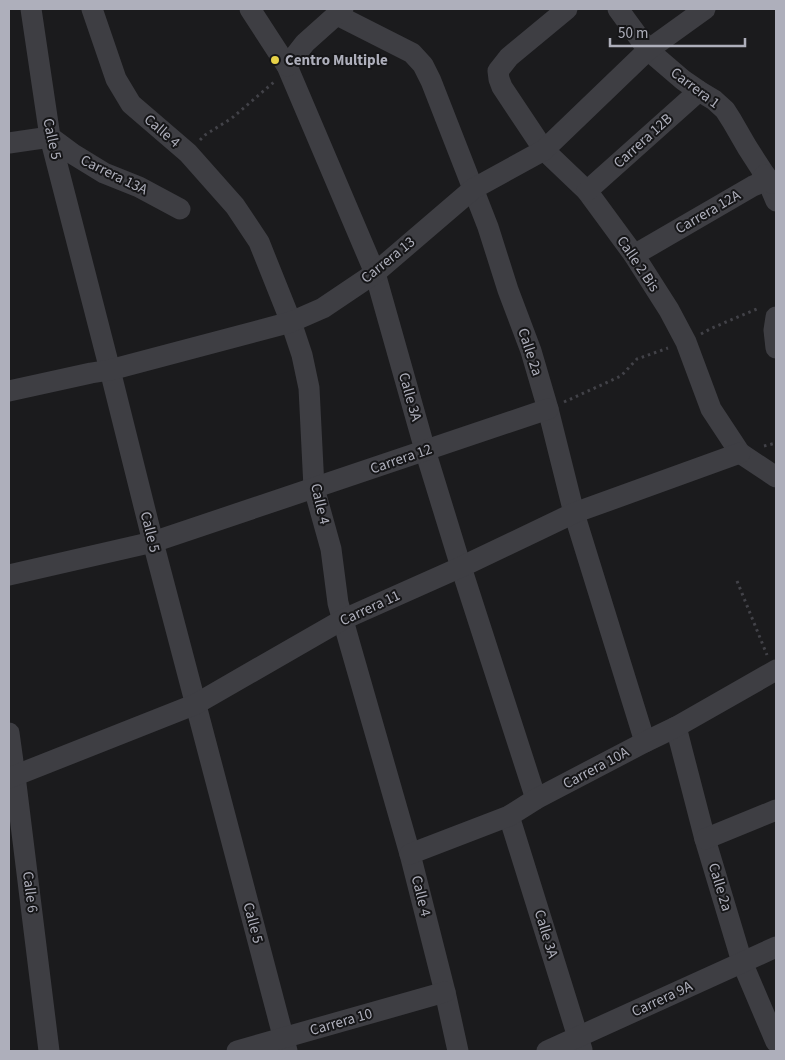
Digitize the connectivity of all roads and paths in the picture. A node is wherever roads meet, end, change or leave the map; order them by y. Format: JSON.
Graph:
{"nodes":[{"id":1,"x":31,"y":9,"type":"edge"},
{"id":2,"x":92,"y":9,"type":"edge"},
{"id":3,"x":250,"y":9,"type":"edge"},
{"id":4,"x":567,"y":9,"type":"edge"},
{"id":5,"x":618,"y":9,"type":"edge"},
{"id":6,"x":705,"y":9,"type":"edge"},
{"id":7,"x":340,"y":12,"type":"edge"},
{"id":8,"x":648,"y":50,"type":"junction"},
{"id":9,"x":287,"y":66,"type":"junction"},
{"id":10,"x":699,"y":91,"type":"junction"},
{"id":11,"x":255,"y":98,"type":"dead end"},
{"id":12,"x":50,"y":137,"type":"junction"},
{"id":13,"x":9,"y":143,"type":"edge"},
{"id":14,"x":544,"y":150,"type":"junction"},
{"id":15,"x":188,"y":153,"type":"junction"},
{"id":16,"x":771,"y":180,"type":"edge"},
{"id":17,"x":473,"y":189,"type":"junction"},
{"id":18,"x":586,"y":191,"type":"junction"},
{"id":19,"x":776,"y":201,"type":"edge"},
{"id":20,"x":180,"y":209,"type":"dead end"},
{"id":21,"x":634,"y":256,"type":"junction"},
{"id":22,"x":375,"y":273,"type":"junction"},
{"id":23,"x":772,"y":311,"type":"edge"},
{"id":24,"x":291,"y":322,"type":"junction"},
{"id":25,"x":686,"y":342,"type":"junction"},
{"id":26,"x":776,"y":348,"type":"edge"},
{"id":27,"x":110,"y":370,"type":"junction"},
{"id":28,"x":9,"y":391,"type":"edge"},
{"id":29,"x":548,"y":409,"type":"junction"},
{"id":30,"x":425,"y":450,"type":"junction"},
{"id":31,"x":740,"y":453,"type":"junction"},
{"id":32,"x":776,"y":477,"type":"edge"},
{"id":33,"x":314,"y":488,"type":"junction"},
{"id":34,"x":574,"y":513,"type":"junction"},
{"id":35,"x":152,"y":542,"type":"junction"},
{"id":36,"x":461,"y":567,"type":"junction"},
{"id":37,"x":9,"y":575,"type":"edge"},
{"id":38,"x":737,"y":581,"type":"dead end"},
{"id":39,"x":342,"y":620,"type":"junction"},
{"id":40,"x":775,"y":671,"type":"edge"},
{"id":41,"x":196,"y":704,"type":"junction"},
{"id":42,"x":676,"y":727,"type":"junction"},
{"id":43,"x":9,"y":733,"type":"edge"},
{"id":44,"x":645,"y":742,"type":"junction"},
{"id":45,"x":12,"y":777,"type":"edge"},
{"id":46,"x":536,"y":799,"type":"junction"},
{"id":47,"x":776,"y":810,"type":"edge"},
{"id":48,"x":509,"y":816,"type":"junction"},
{"id":49,"x":706,"y":840,"type":"junction"},
{"id":50,"x":410,"y":854,"type":"junction"},
{"id":51,"x":776,"y":947,"type":"edge"},
{"id":52,"x":742,"y":962,"type":"junction"},
{"id":53,"x":445,"y":992,"type":"junction"},
{"id":54,"x":776,"y":1042,"type":"edge"},
{"id":55,"x":580,"y":1044,"type":"edge"},
{"id":56,"x":285,"y":1045,"type":"edge"},
{"id":57,"x":49,"y":1051,"type":"edge"},
{"id":58,"x":237,"y":1051,"type":"edge"},
{"id":59,"x":458,"y":1051,"type":"edge"},
{"id":60,"x":548,"y":1051,"type":"edge"}],
"edges":[{"from":1,"to":12,"type":"street","name":"Calle 5"},
{"from":2,"to":15,"type":"street","name":"Calle 4"},
{"from":3,"to":9,"type":"street","name":"Calle 3A"},
{"from":4,"to":14,"type":"street","name":"Calle 2 Bis"},
{"from":5,"to":8,"type":"street","name":"Carrera 1"},
{"from":6,"to":8,"type":"street","name":"Carrera 13"},
{"from":7,"to":9,"type":"street"},
{"from":7,"to":17,"type":"street","name":"Calle 2a"},
{"from":8,"to":10,"type":"street","name":"Carrera 1"},
{"from":8,"to":14,"type":"street","name":"Carrera 13"},
{"from":9,"to":22,"type":"street","name":"Calle 3A"},
{"from":10,"to":16,"type":"street","name":"Carrera 1"},
{"from":10,"to":18,"type":"street","name":"Carrera 12B"},
{"from":11,"to":15,"type":"path"},
{"from":12,"to":13,"type":"street"},
{"from":12,"to":20,"type":"street","name":"Carrera 13A"},
{"from":12,"to":27,"type":"street","name":"Calle 5"},
{"from":14,"to":17,"type":"street","name":"Carrera 13"},
{"from":14,"to":18,"type":"street","name":"Calle 2 Bis"},
{"from":15,"to":24,"type":"street","name":"Calle 4"},
{"from":16,"to":19,"type":"street","name":"Carrera 1"},
{"from":16,"to":21,"type":"street","name":"Carrera 12A"},
{"from":17,"to":22,"type":"street","name":"Carrera 13"},
{"from":17,"to":29,"type":"street","name":"Calle 2a"},
{"from":18,"to":21,"type":"street","name":"Calle 2 Bis"},
{"from":21,"to":25,"type":"street","name":"Calle 2 Bis"},
{"from":22,"to":24,"type":"street","name":"Carrera 13"},
{"from":22,"to":30,"type":"street","name":"Calle 3A"},
{"from":23,"to":25,"type":"path"},
{"from":23,"to":26,"type":"street"},
{"from":24,"to":27,"type":"street","name":"Carrera 13"},
{"from":24,"to":33,"type":"street","name":"Calle 4"},
{"from":25,"to":29,"type":"path"},
{"from":25,"to":31,"type":"street","name":"Calle 2 Bis"},
{"from":27,"to":28,"type":"street","name":"Carrera 13"},
{"from":27,"to":35,"type":"street","name":"Calle 5"},
{"from":29,"to":30,"type":"street","name":"Carrera 12"},
{"from":29,"to":34,"type":"street","name":"Calle 2a"},
{"from":30,"to":33,"type":"street","name":"Carrera 12"},
{"from":30,"to":36,"type":"street","name":"Calle 3A"},
{"from":31,"to":32,"type":"street","name":"Calle 2 Bis"},
{"from":31,"to":34,"type":"street","name":"Carrera 11"},
{"from":33,"to":35,"type":"street","name":"Carrera 12"},
{"from":33,"to":39,"type":"street","name":"Calle 4"},
{"from":34,"to":36,"type":"street","name":"Carrera 11"},
{"from":34,"to":44,"type":"street","name":"Calle 2a"},
{"from":35,"to":37,"type":"street","name":"Carrera 12"},
{"from":35,"to":41,"type":"street","name":"Calle 5"},
{"from":36,"to":39,"type":"street","name":"Carrera 11"},
{"from":36,"to":46,"type":"street","name":"Calle 3A"},
{"from":38,"to":40,"type":"path"},
{"from":39,"to":41,"type":"street","name":"Carrera 11"},
{"from":39,"to":50,"type":"street","name":"Calle 4"},
{"from":40,"to":42,"type":"street","name":"Carrera 10A"},
{"from":41,"to":45,"type":"street","name":"Carrera 11"},
{"from":41,"to":56,"type":"street","name":"Calle 5"},
{"from":42,"to":44,"type":"street","name":"Carrera 10A"},
{"from":42,"to":49,"type":"street","name":"Calle 2a"},
{"from":43,"to":45,"type":"street","name":"Calle 6"},
{"from":44,"to":46,"type":"street","name":"Carrera 10A"},
{"from":45,"to":57,"type":"street","name":"Calle 6"},
{"from":46,"to":48,"type":"street","name":"Carrera 10A"},
{"from":47,"to":49,"type":"street"},
{"from":48,"to":50,"type":"street","name":"Carrera 10A"},
{"from":48,"to":55,"type":"street","name":"Calle 3A"},
{"from":49,"to":52,"type":"street","name":"Calle 2a"},
{"from":50,"to":53,"type":"street","name":"Calle 4"},
{"from":51,"to":52,"type":"street","name":"Carrera 9A"},
{"from":52,"to":54,"type":"street","name":"Calle 2a"},
{"from":52,"to":55,"type":"street","name":"Carrera 9A"},
{"from":53,"to":56,"type":"street","name":"Carrera 10"},
{"from":53,"to":59,"type":"street","name":"Calle 4"},
{"from":55,"to":60,"type":"street","name":"Carrera 9A"},
{"from":56,"to":58,"type":"street","name":"Carrera 10"}]}
